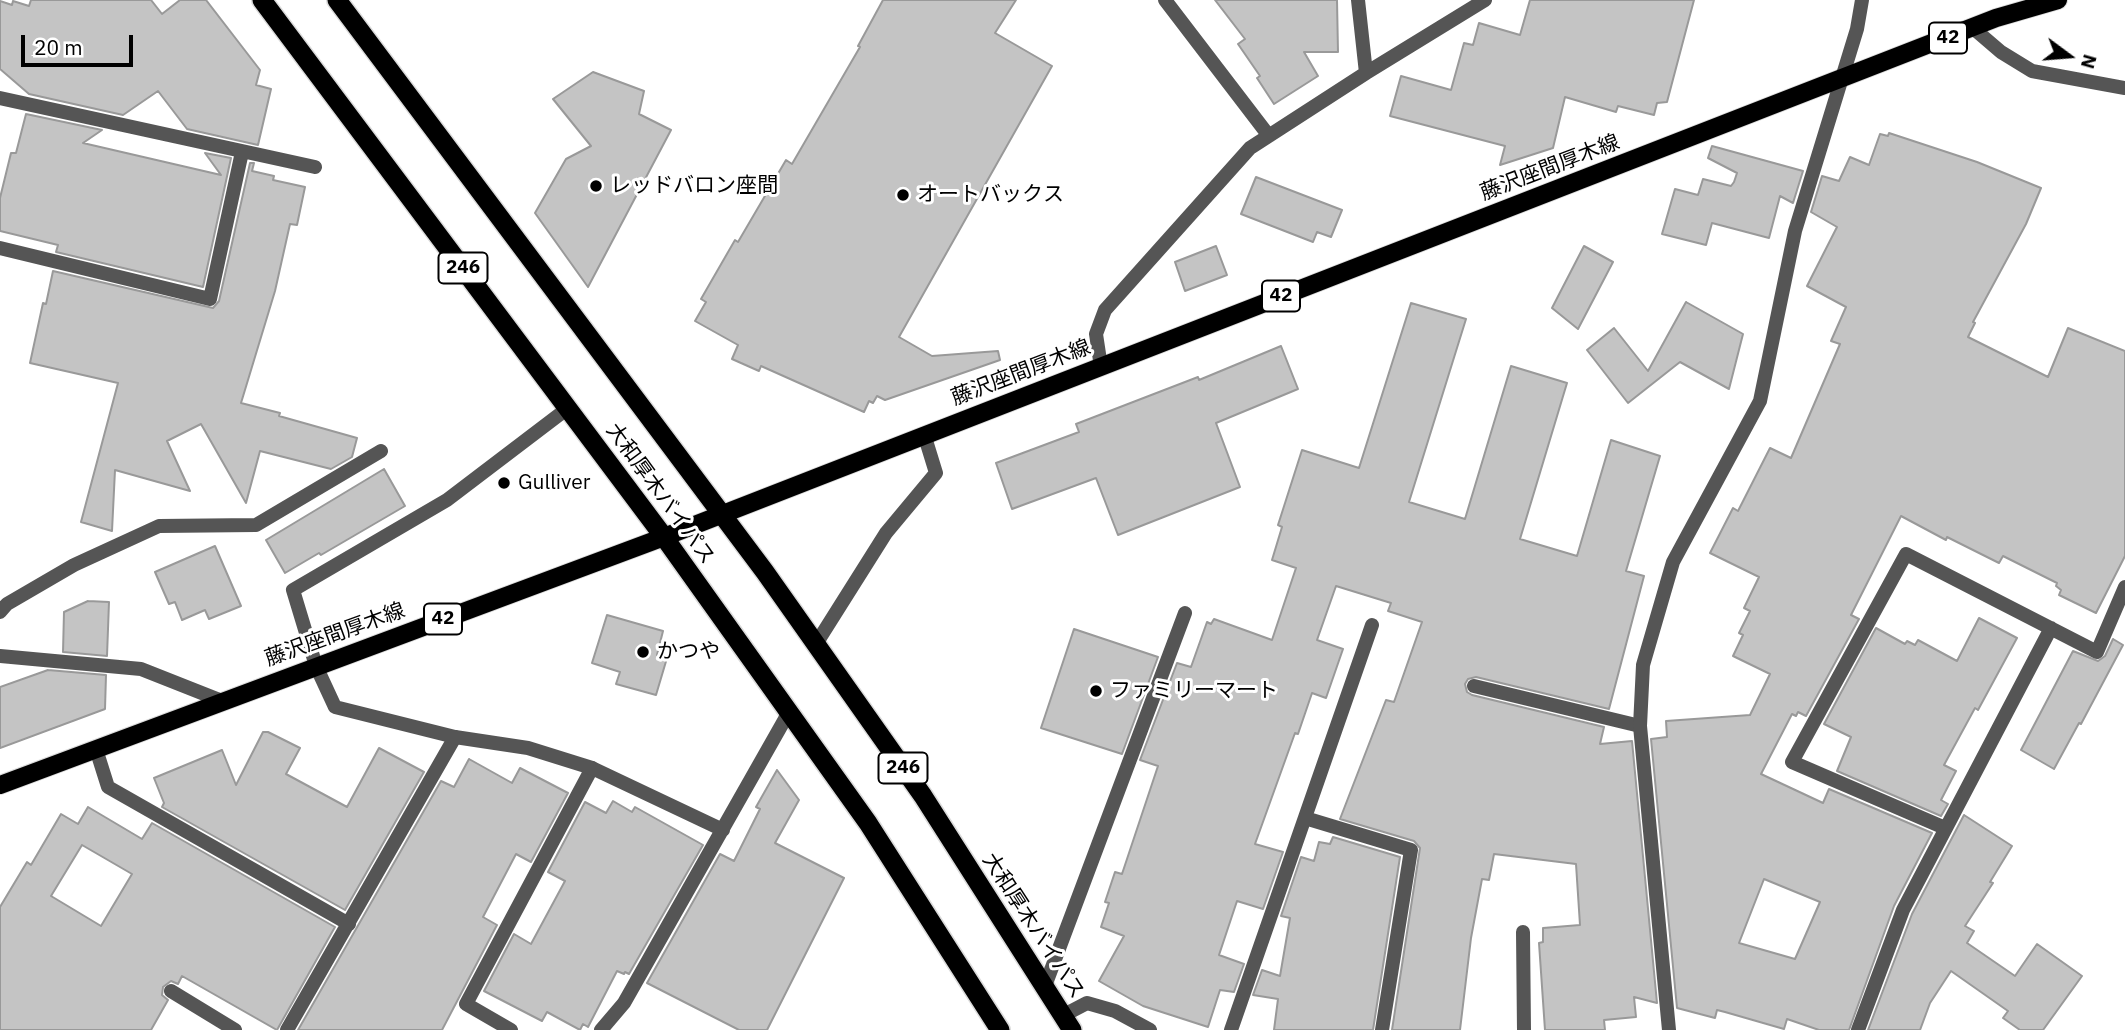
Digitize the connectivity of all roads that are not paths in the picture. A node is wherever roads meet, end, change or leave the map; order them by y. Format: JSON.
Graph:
{"nodes":[{"id":1,"x":262,"y":0,"type":"edge"},
{"id":2,"x":337,"y":0,"type":"edge"},
{"id":3,"x":1165,"y":0,"type":"edge"},
{"id":4,"x":1358,"y":0,"type":"edge"},
{"id":5,"x":1485,"y":0,"type":"edge"},
{"id":6,"x":1862,"y":0,"type":"edge"},
{"id":7,"x":2057,"y":0,"type":"edge"},
{"id":8,"x":1973,"y":28,"type":"junction"},
{"id":9,"x":1366,"y":73,"type":"junction"},
{"id":10,"x":1840,"y":80,"type":"junction"},
{"id":11,"x":2125,"y":88,"type":"edge"},
{"id":12,"x":0,"y":98,"type":"edge"},
{"id":13,"x":1269,"y":136,"type":"junction"},
{"id":14,"x":242,"y":152,"type":"junction"},
{"id":15,"x":316,"y":167,"type":"dead end"},
{"id":16,"x":0,"y":248,"type":"edge"},
{"id":17,"x":1101,"y":367,"type":"junction"},
{"id":18,"x":568,"y":408,"type":"junction"},
{"id":19,"x":924,"y":434,"type":"junction"},
{"id":20,"x":381,"y":451,"type":"dead end"},
{"id":21,"x":722,"y":513,"type":"junction"},
{"id":22,"x":664,"y":537,"type":"junction"},
{"id":23,"x":2125,"y":587,"type":"edge"},
{"id":24,"x":0,"y":612,"type":"edge"},
{"id":25,"x":1185,"y":613,"type":"dead end"},
{"id":26,"x":1372,"y":625,"type":"dead end"},
{"id":27,"x":2051,"y":628,"type":"junction"},
{"id":28,"x":816,"y":644,"type":"junction"},
{"id":29,"x":0,"y":656,"type":"edge"},
{"id":30,"x":316,"y":666,"type":"junction"},
{"id":31,"x":1474,"y":685,"type":"dead end"},
{"id":32,"x":222,"y":701,"type":"junction"},
{"id":33,"x":789,"y":712,"type":"junction"},
{"id":34,"x":1640,"y":726,"type":"junction"},
{"id":35,"x":454,"y":737,"type":"junction"},
{"id":36,"x":96,"y":749,"type":"junction"},
{"id":37,"x":592,"y":768,"type":"junction"},
{"id":38,"x":0,"y":785,"type":"edge"},
{"id":39,"x":1305,"y":818,"type":"junction"},
{"id":40,"x":1945,"y":828,"type":"junction"},
{"id":41,"x":723,"y":830,"type":"junction"},
{"id":42,"x":349,"y":924,"type":"junction"},
{"id":43,"x":1523,"y":932,"type":"dead end"},
{"id":44,"x":1045,"y":986,"type":"junction"},
{"id":45,"x":171,"y":991,"type":"dead end"},
{"id":46,"x":1068,"y":1023,"type":"edge"},
{"id":47,"x":235,"y":1030,"type":"edge"},
{"id":48,"x":287,"y":1030,"type":"edge"},
{"id":49,"x":511,"y":1030,"type":"edge"},
{"id":50,"x":601,"y":1030,"type":"edge"},
{"id":51,"x":1000,"y":1030,"type":"edge"},
{"id":52,"x":1150,"y":1030,"type":"edge"},
{"id":53,"x":1231,"y":1030,"type":"edge"},
{"id":54,"x":1382,"y":1030,"type":"edge"},
{"id":55,"x":1524,"y":1030,"type":"edge"},
{"id":56,"x":1669,"y":1030,"type":"edge"},
{"id":57,"x":1858,"y":1030,"type":"edge"}],
"edges":[{"from":1,"to":18,"type":"highway","name":"大和厚木バイパス","number":"246"},
{"from":2,"to":21,"type":"highway","name":"大和厚木バイパス","number":"246"},
{"from":3,"to":13,"type":"street"},
{"from":4,"to":9,"type":"street"},
{"from":5,"to":9,"type":"street"},
{"from":6,"to":10,"type":"street"},
{"from":7,"to":8,"type":"main road","name":"藤沢座間厚木線","number":"42"},
{"from":8,"to":10,"type":"main road","name":"藤沢座間厚木線","number":"42"},
{"from":8,"to":11,"type":"street"},
{"from":9,"to":13,"type":"street"},
{"from":10,"to":17,"type":"main road","name":"藤沢座間厚木線","number":"42"},
{"from":10,"to":34,"type":"street"},
{"from":12,"to":14,"type":"street"},
{"from":13,"to":17,"type":"street"},
{"from":14,"to":15,"type":"street"},
{"from":14,"to":16,"type":"street"},
{"from":17,"to":19,"type":"main road","name":"藤沢座間厚木線","number":"42"},
{"from":18,"to":22,"type":"highway","name":"大和厚木バイパス","number":"246"},
{"from":18,"to":30,"type":"street"},
{"from":19,"to":21,"type":"main road","name":"藤沢座間厚木線","number":"42"},
{"from":19,"to":28,"type":"street"},
{"from":20,"to":24,"type":"street"},
{"from":21,"to":22,"type":"main road","name":"藤沢座間厚木線","number":"42"},
{"from":21,"to":28,"type":"highway","name":"大和厚木バイパス","number":"246"},
{"from":22,"to":30,"type":"main road","name":"藤沢座間厚木線","number":"42"},
{"from":22,"to":33,"type":"highway","name":"大和厚木バイパス","number":"246"},
{"from":23,"to":27,"type":"street"},
{"from":25,"to":44,"type":"street"},
{"from":26,"to":39,"type":"street"},
{"from":27,"to":40,"type":"street"},
{"from":27,"to":40,"type":"street"},
{"from":28,"to":44,"type":"highway","name":"大和厚木バイパス","number":"246"},
{"from":29,"to":32,"type":"street"},
{"from":30,"to":32,"type":"main road","name":"藤沢座間厚木線","number":"42"},
{"from":30,"to":35,"type":"street"},
{"from":31,"to":34,"type":"street"},
{"from":32,"to":36,"type":"main road","name":"藤沢座間厚木線","number":"42"},
{"from":33,"to":41,"type":"street"},
{"from":33,"to":51,"type":"highway","name":"大和厚木バイパス","number":"246"},
{"from":34,"to":56,"type":"street"},
{"from":35,"to":37,"type":"street"},
{"from":35,"to":42,"type":"street"},
{"from":36,"to":38,"type":"main road","name":"藤沢座間厚木線","number":"42"},
{"from":36,"to":42,"type":"street"},
{"from":37,"to":41,"type":"street"},
{"from":37,"to":49,"type":"street"},
{"from":39,"to":53,"type":"street"},
{"from":39,"to":54,"type":"street"},
{"from":40,"to":57,"type":"street"},
{"from":41,"to":50,"type":"street"},
{"from":42,"to":48,"type":"street"},
{"from":43,"to":55,"type":"street"},
{"from":44,"to":46,"type":"highway","name":"大和厚木バイパス","number":"246"},
{"from":45,"to":47,"type":"street"},
{"from":46,"to":52,"type":"street"}]}
